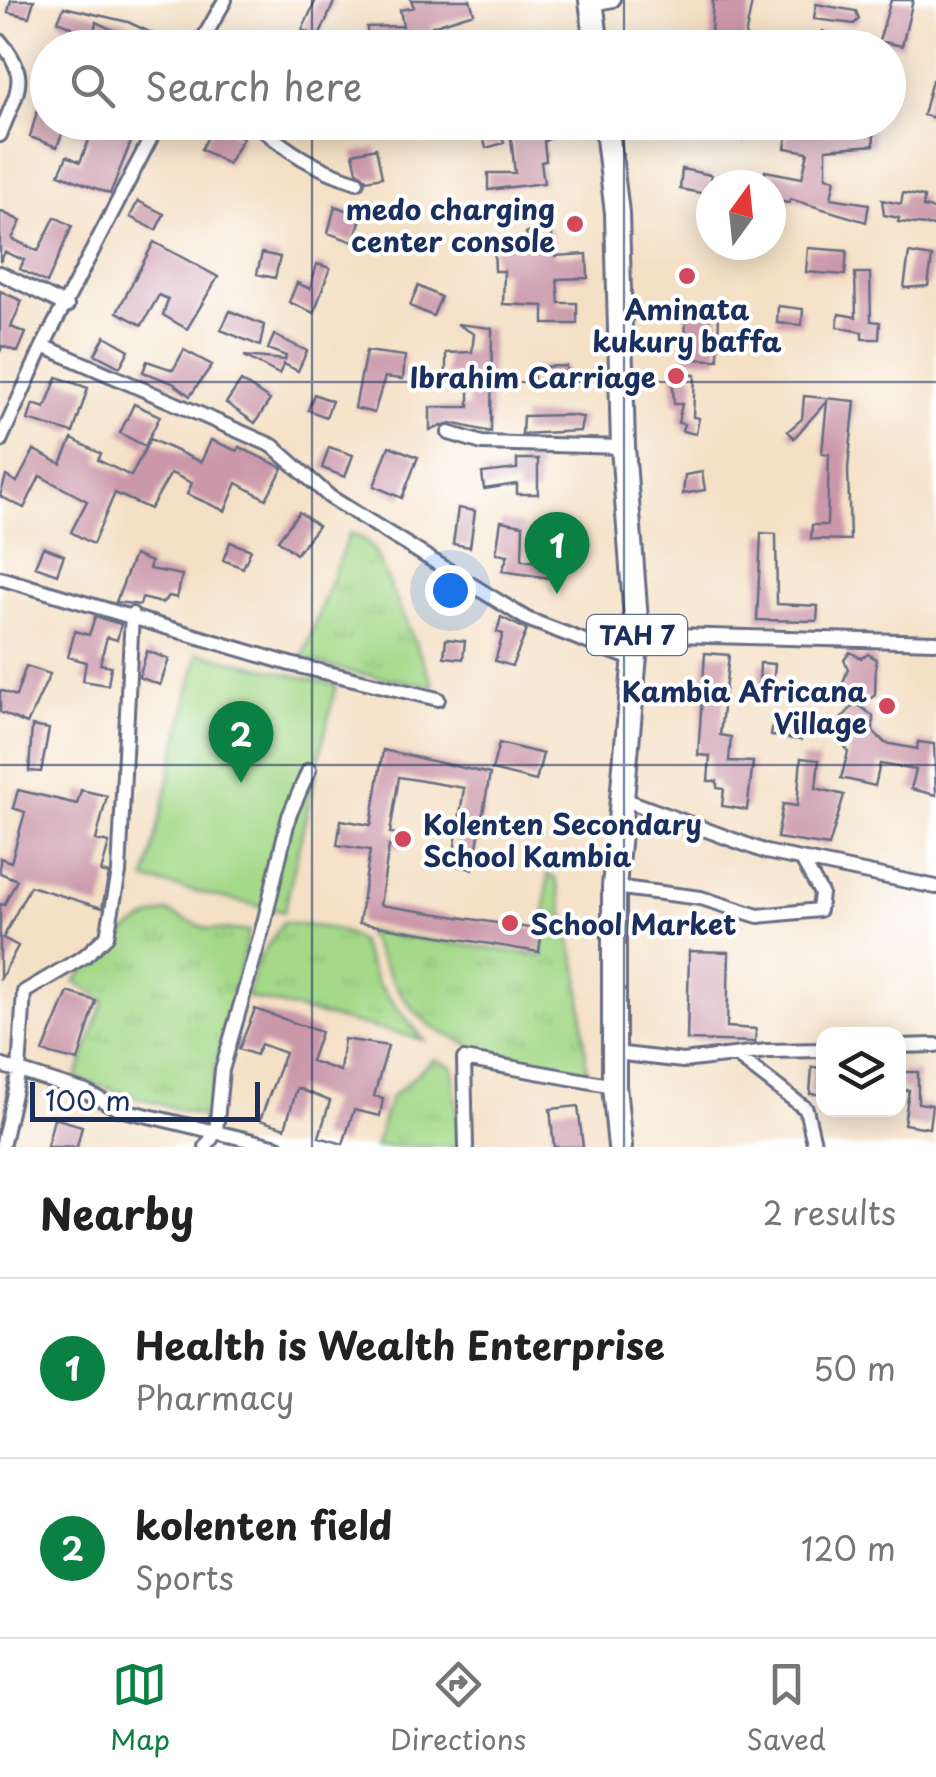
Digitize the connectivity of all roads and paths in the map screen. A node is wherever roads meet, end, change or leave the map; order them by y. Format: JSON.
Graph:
{"nodes":[{"id":1,"x":225,"y":0,"type":"edge"},
{"id":2,"x":598,"y":1,"type":"edge"},
{"id":3,"x":208,"y":30,"type":"edge"},
{"id":4,"x":597,"y":30,"type":"edge"},
{"id":5,"x":0,"y":41,"type":"edge"},
{"id":6,"x":0,"y":135,"type":"edge"},
{"id":7,"x":150,"y":140,"type":"edge"},
{"id":8,"x":278,"y":140,"type":"edge"},
{"id":9,"x":608,"y":140,"type":"edge"},
{"id":10,"x":357,"y":182,"type":"dead end"},
{"id":11,"x":0,"y":273,"type":"edge"},
{"id":12,"x":66,"y":306,"type":"junction"},
{"id":13,"x":44,"y":346,"type":"junction"},
{"id":14,"x":449,"y":433,"type":"dead end"},
{"id":15,"x":0,"y":441,"type":"edge"},
{"id":16,"x":623,"y":446,"type":"junction"},
{"id":17,"x":0,"y":578,"type":"edge"},
{"id":18,"x":132,"y":614,"type":"junction"},
{"id":19,"x":637,"y":634,"type":"junction"},
{"id":20,"x":936,"y":642,"type":"edge"},
{"id":21,"x":637,"y":661,"type":"junction"},
{"id":22,"x":438,"y":699,"type":"dead end"},
{"id":23,"x":309,"y":770,"type":"dead end"},
{"id":24,"x":623,"y":799,"type":"junction"},
{"id":25,"x":802,"y":860,"type":"junction"},
{"id":26,"x":614,"y":887,"type":"junction"},
{"id":27,"x":936,"y":887,"type":"edge"},
{"id":28,"x":936,"y":1045,"type":"edge"},
{"id":29,"x":906,"y":1046,"type":"edge"},
{"id":30,"x":816,"y":1051,"type":"edge"},
{"id":31,"x":615,"y":1053,"type":"junction"},
{"id":32,"x":737,"y":1056,"type":"junction"},
{"id":33,"x":0,"y":1065,"type":"edge"},
{"id":34,"x":19,"y":1071,"type":"junction"},
{"id":35,"x":614,"y":1086,"type":"junction"},
{"id":36,"x":216,"y":1131,"type":"junction"},
{"id":37,"x":2,"y":1147,"type":"edge"},
{"id":38,"x":206,"y":1147,"type":"edge"},
{"id":39,"x":278,"y":1147,"type":"edge"},
{"id":40,"x":466,"y":1147,"type":"edge"},
{"id":41,"x":620,"y":1147,"type":"edge"},
{"id":42,"x":815,"y":1147,"type":"edge"}],
"edges":[{"from":1,"to":3,"type":"street"},
{"from":2,"to":4,"type":"highway"},
{"from":5,"to":6,"type":"street"},
{"from":7,"to":12,"type":"street"},
{"from":8,"to":10,"type":"street"},
{"from":9,"to":16,"type":"highway","number":"TAH 7"},
{"from":11,"to":12,"type":"street"},
{"from":12,"to":13,"type":"street"},
{"from":13,"to":15,"type":"street"},
{"from":13,"to":21,"type":"street"},
{"from":14,"to":16,"type":"street"},
{"from":16,"to":19,"type":"highway","number":"TAH 7"},
{"from":17,"to":18,"type":"street"},
{"from":18,"to":22,"type":"street"},
{"from":18,"to":34,"type":"street"},
{"from":19,"to":20,"type":"street"},
{"from":19,"to":21,"type":"highway","number":"TAH 7"},
{"from":21,"to":24,"type":"highway","number":"TAH 7"},
{"from":23,"to":36,"type":"street"},
{"from":24,"to":25,"type":"street"},
{"from":24,"to":26,"type":"highway","number":"TAH 7"},
{"from":25,"to":26,"type":"street"},
{"from":25,"to":27,"type":"street"},
{"from":26,"to":31,"type":"highway","number":"TAH 7"},
{"from":28,"to":29,"type":"street"},
{"from":30,"to":32,"type":"street"},
{"from":31,"to":32,"type":"street"},
{"from":31,"to":35,"type":"highway","number":"TAH 7"},
{"from":32,"to":42,"type":"street"},
{"from":33,"to":34,"type":"street"},
{"from":34,"to":36,"type":"street"},
{"from":34,"to":37,"type":"street"},
{"from":35,"to":40,"type":"street"},
{"from":35,"to":41,"type":"highway","number":"TAH 7"},
{"from":36,"to":38,"type":"street"},
{"from":36,"to":39,"type":"street"}]}
